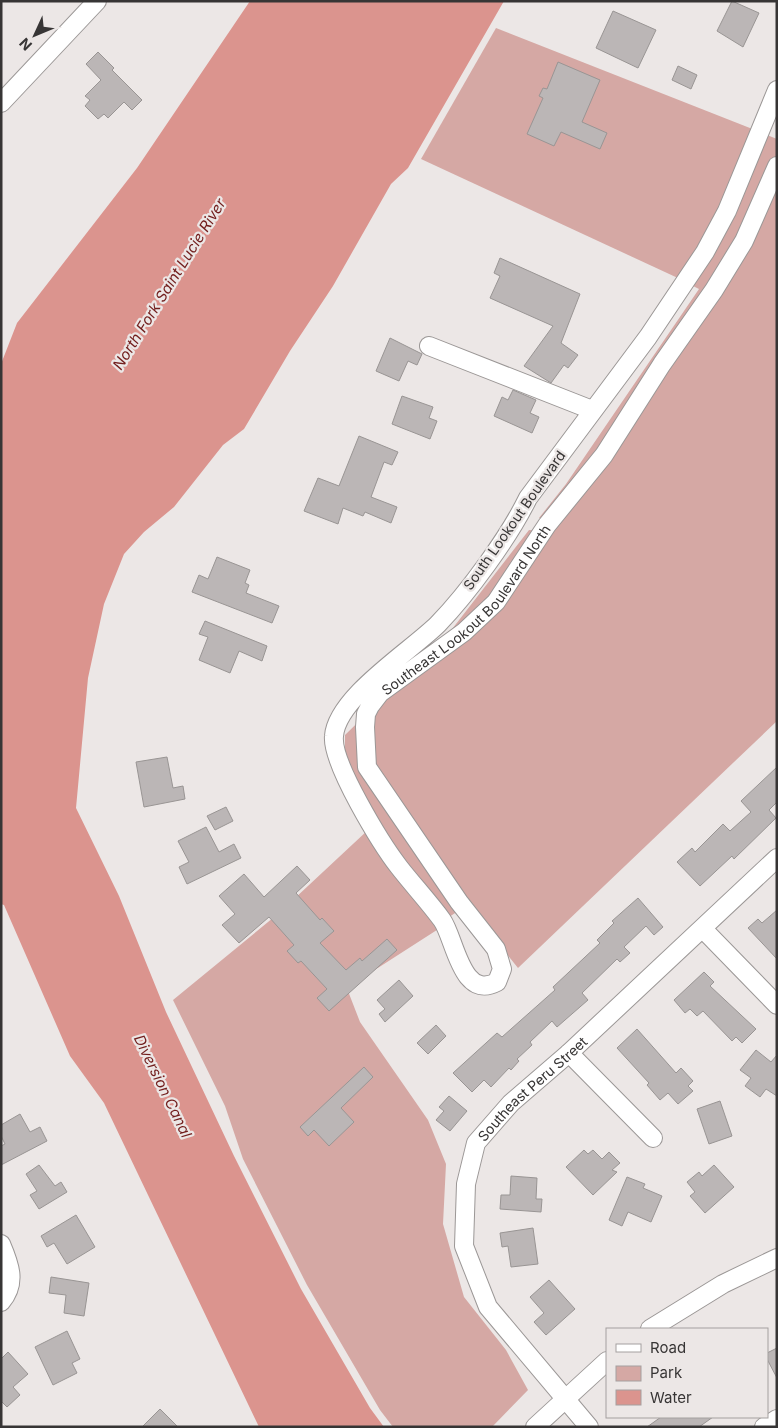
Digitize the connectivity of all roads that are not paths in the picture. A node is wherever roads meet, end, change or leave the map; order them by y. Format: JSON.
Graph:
{"nodes":[{"id":1,"x":97,"y":1,"type":"edge"},
{"id":2,"x":776,"y":98,"type":"edge"},
{"id":3,"x":1,"y":103,"type":"edge"},
{"id":4,"x":777,"y":166,"type":"edge"},
{"id":5,"x":429,"y":346,"type":"dead end"},
{"id":6,"x":592,"y":410,"type":"junction"},
{"id":7,"x":518,"y":517,"type":"junction"},
{"id":8,"x":547,"y":526,"type":"junction"},
{"id":9,"x":350,"y":704,"type":"junction"},
{"id":10,"x":366,"y":714,"type":"junction"},
{"id":11,"x":777,"y":858,"type":"edge"},
{"id":12,"x":467,"y":913,"type":"junction"},
{"id":13,"x":446,"y":926,"type":"junction"},
{"id":14,"x":703,"y":929,"type":"junction"},
{"id":15,"x":777,"y":1006,"type":"edge"},
{"id":16,"x":569,"y":1053,"type":"junction"},
{"id":17,"x":652,"y":1138,"type":"dead end"},
{"id":18,"x":1,"y":1244,"type":"edge"},
{"id":19,"x":777,"y":1258,"type":"edge"},
{"id":20,"x":5,"y":1266,"type":"edge"},
{"id":21,"x":1,"y":1302,"type":"edge"},
{"id":22,"x":652,"y":1328,"type":"edge"},
{"id":23,"x":606,"y":1362,"type":"edge"},
{"id":24,"x":565,"y":1398,"type":"junction"},
{"id":25,"x":777,"y":1419,"type":"edge"},
{"id":26,"x":535,"y":1427,"type":"edge"},
{"id":27,"x":590,"y":1427,"type":"edge"},
{"id":28,"x":764,"y":1427,"type":"edge"}],
"edges":[{"from":1,"to":3,"type":"street"},
{"from":2,"to":6,"type":"street","name":"South Lookout Boulevard"},
{"from":4,"to":8,"type":"street","name":"Southeast Lookout Boulevard North"},
{"from":5,"to":6,"type":"street"},
{"from":6,"to":7,"type":"street","name":"South Lookout Boulevard"},
{"from":7,"to":8,"type":"street"},
{"from":7,"to":9,"type":"street","name":"South Lookout Boulevard"},
{"from":8,"to":10,"type":"street","name":"Southeast Lookout Boulevard North"},
{"from":9,"to":10,"type":"street"},
{"from":9,"to":13,"type":"street","name":"South Lookout Boulevard"},
{"from":10,"to":12,"type":"street"},
{"from":11,"to":14,"type":"street","name":"Southeast Peru Street"},
{"from":12,"to":13,"type":"street"},
{"from":12,"to":13,"type":"street"},
{"from":14,"to":15,"type":"street"},
{"from":14,"to":16,"type":"street","name":"Southeast Peru Street"},
{"from":16,"to":17,"type":"street"},
{"from":16,"to":24,"type":"street","name":"Southeast Peru Street"},
{"from":18,"to":20,"type":"street"},
{"from":19,"to":22,"type":"street"},
{"from":20,"to":21,"type":"street"},
{"from":23,"to":24,"type":"street"},
{"from":24,"to":26,"type":"street"},
{"from":24,"to":27,"type":"street","name":"Southeast Peru Street"},
{"from":25,"to":28,"type":"street"}]}
